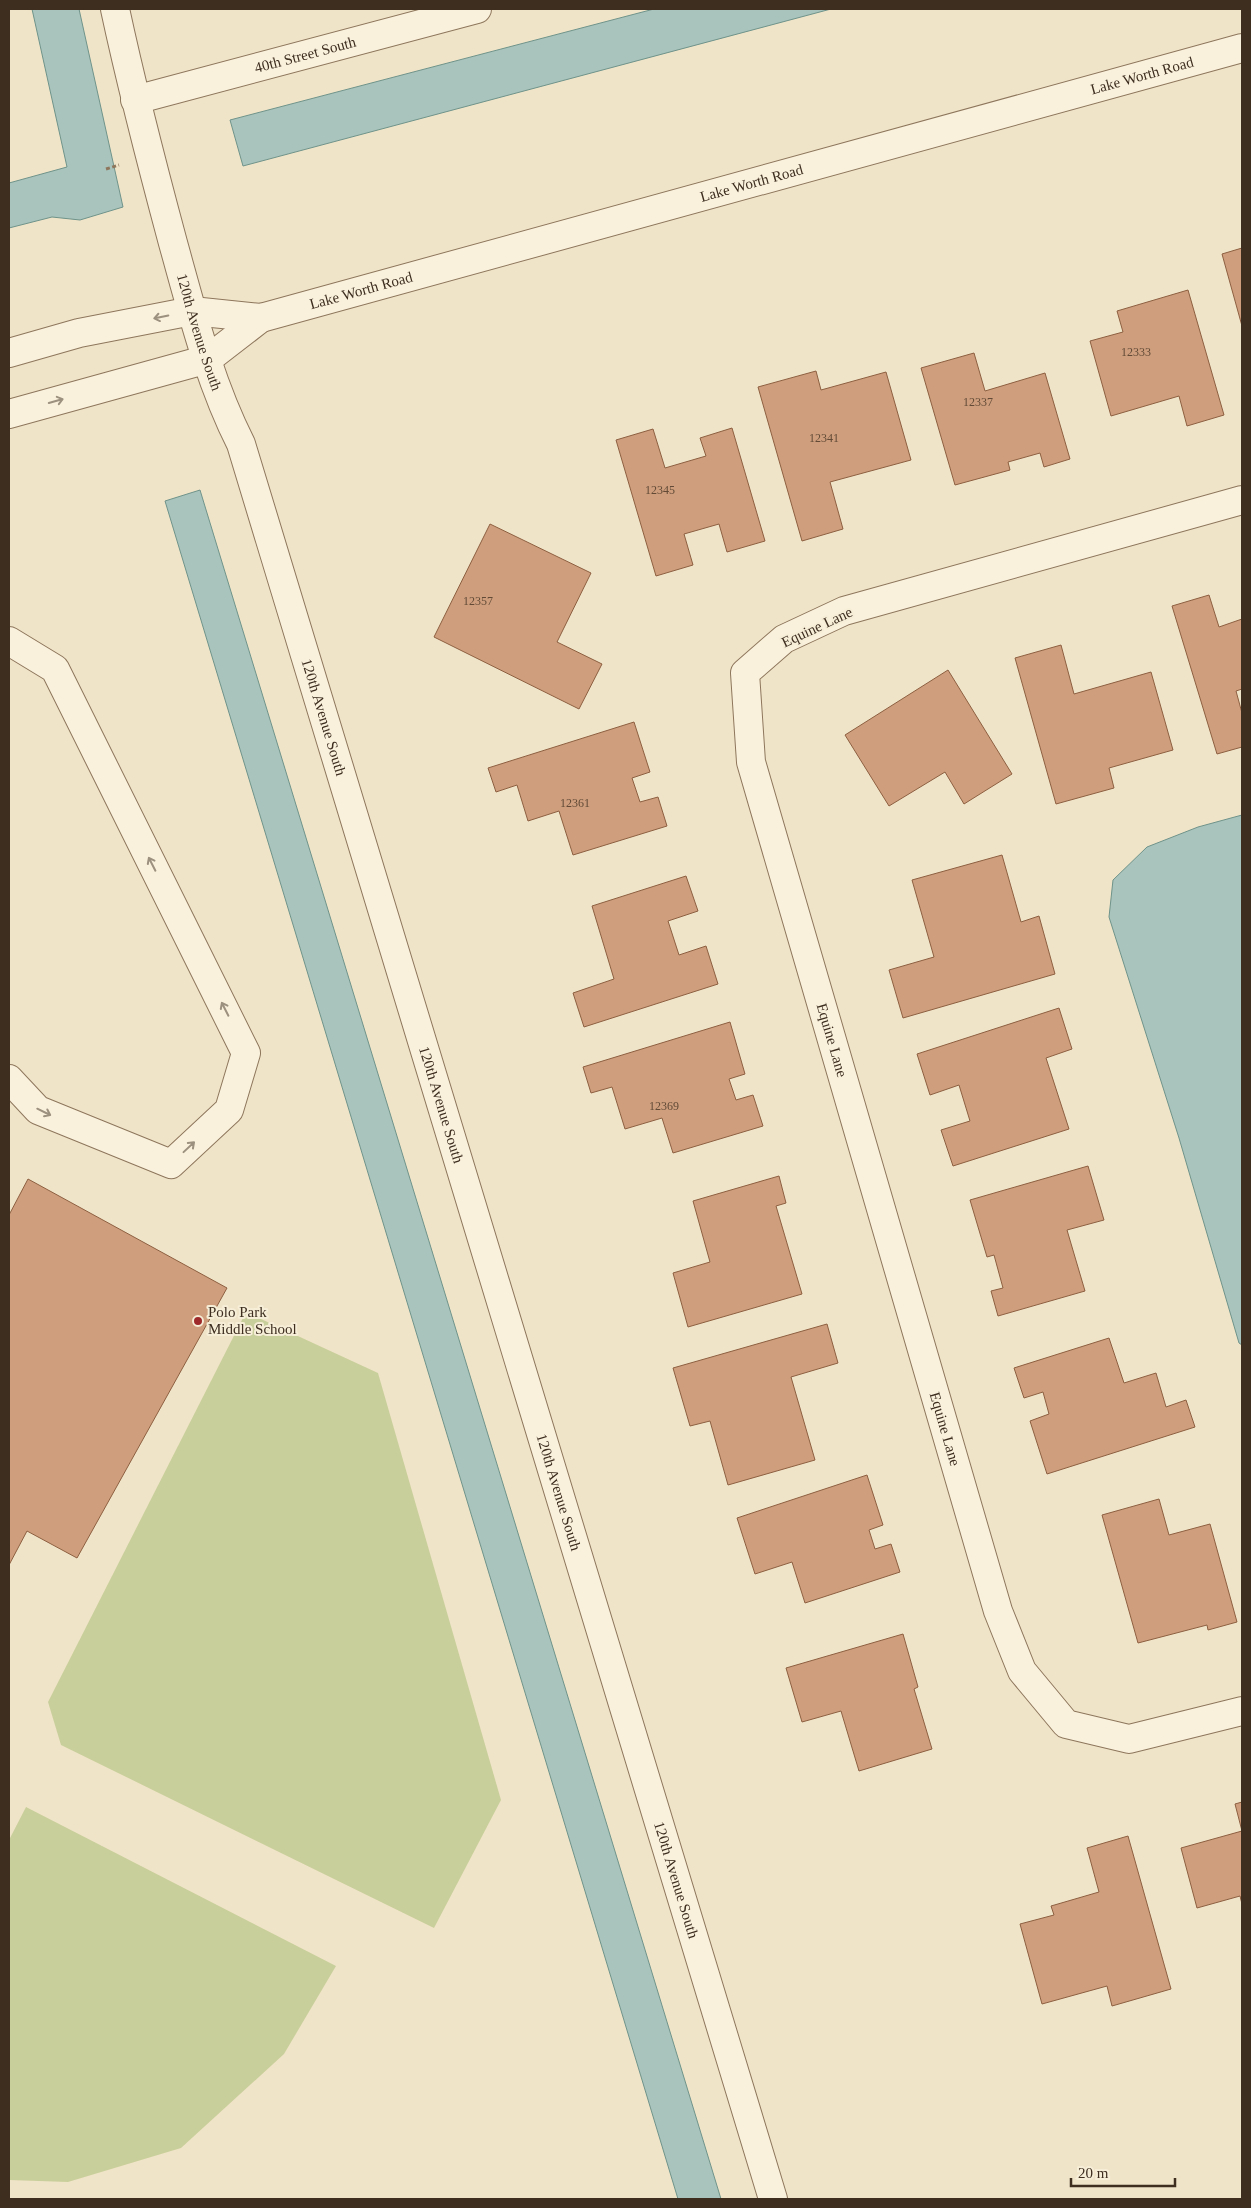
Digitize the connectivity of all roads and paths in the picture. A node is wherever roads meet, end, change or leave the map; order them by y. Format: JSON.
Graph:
{"nodes":[{"id":1,"x":115,"y":9,"type":"edge"},
{"id":2,"x":477,"y":9,"type":"edge"},
{"id":3,"x":1242,"y":48,"type":"edge"},
{"id":4,"x":135,"y":100,"type":"junction"},
{"id":5,"x":124,"y":163,"type":"dead end"},
{"id":6,"x":106,"y":169,"type":"dead end"},
{"id":7,"x":192,"y":310,"type":"junction"},
{"id":8,"x":261,"y":318,"type":"junction"},
{"id":9,"x":9,"y":353,"type":"edge"},
{"id":10,"x":208,"y":359,"type":"junction"},
{"id":11,"x":9,"y":414,"type":"edge"},
{"id":12,"x":1242,"y":500,"type":"edge"},
{"id":13,"x":9,"y":641,"type":"edge"},
{"id":14,"x":9,"y":1078,"type":"edge"},
{"id":15,"x":1242,"y":1710,"type":"edge"},
{"id":16,"x":773,"y":2199,"type":"edge"}],
"edges":[{"from":1,"to":4,"type":"street","name":"120th Avenue South"},
{"from":2,"to":4,"type":"street","name":"40th Street South"},
{"from":3,"to":8,"type":"street","name":"Lake Worth Road"},
{"from":4,"to":7,"type":"street","name":"120th Avenue South"},
{"from":5,"to":6,"type":"path"},
{"from":7,"to":8,"type":"street","name":"Lake Worth Road"},
{"from":7,"to":9,"type":"street","name":"Lake Worth Road","one_way":true},
{"from":7,"to":10,"type":"street","name":"120th Avenue South"},
{"from":8,"to":10,"type":"street","name":"Lake Worth Road"},
{"from":11,"to":10,"type":"street","name":"Lake Worth Road","one_way":true},
{"from":10,"to":16,"type":"street","name":"120th Avenue South"},
{"from":12,"to":15,"type":"street","name":"Equine Lane"},
{"from":14,"to":13,"type":"street","one_way":true}]}
